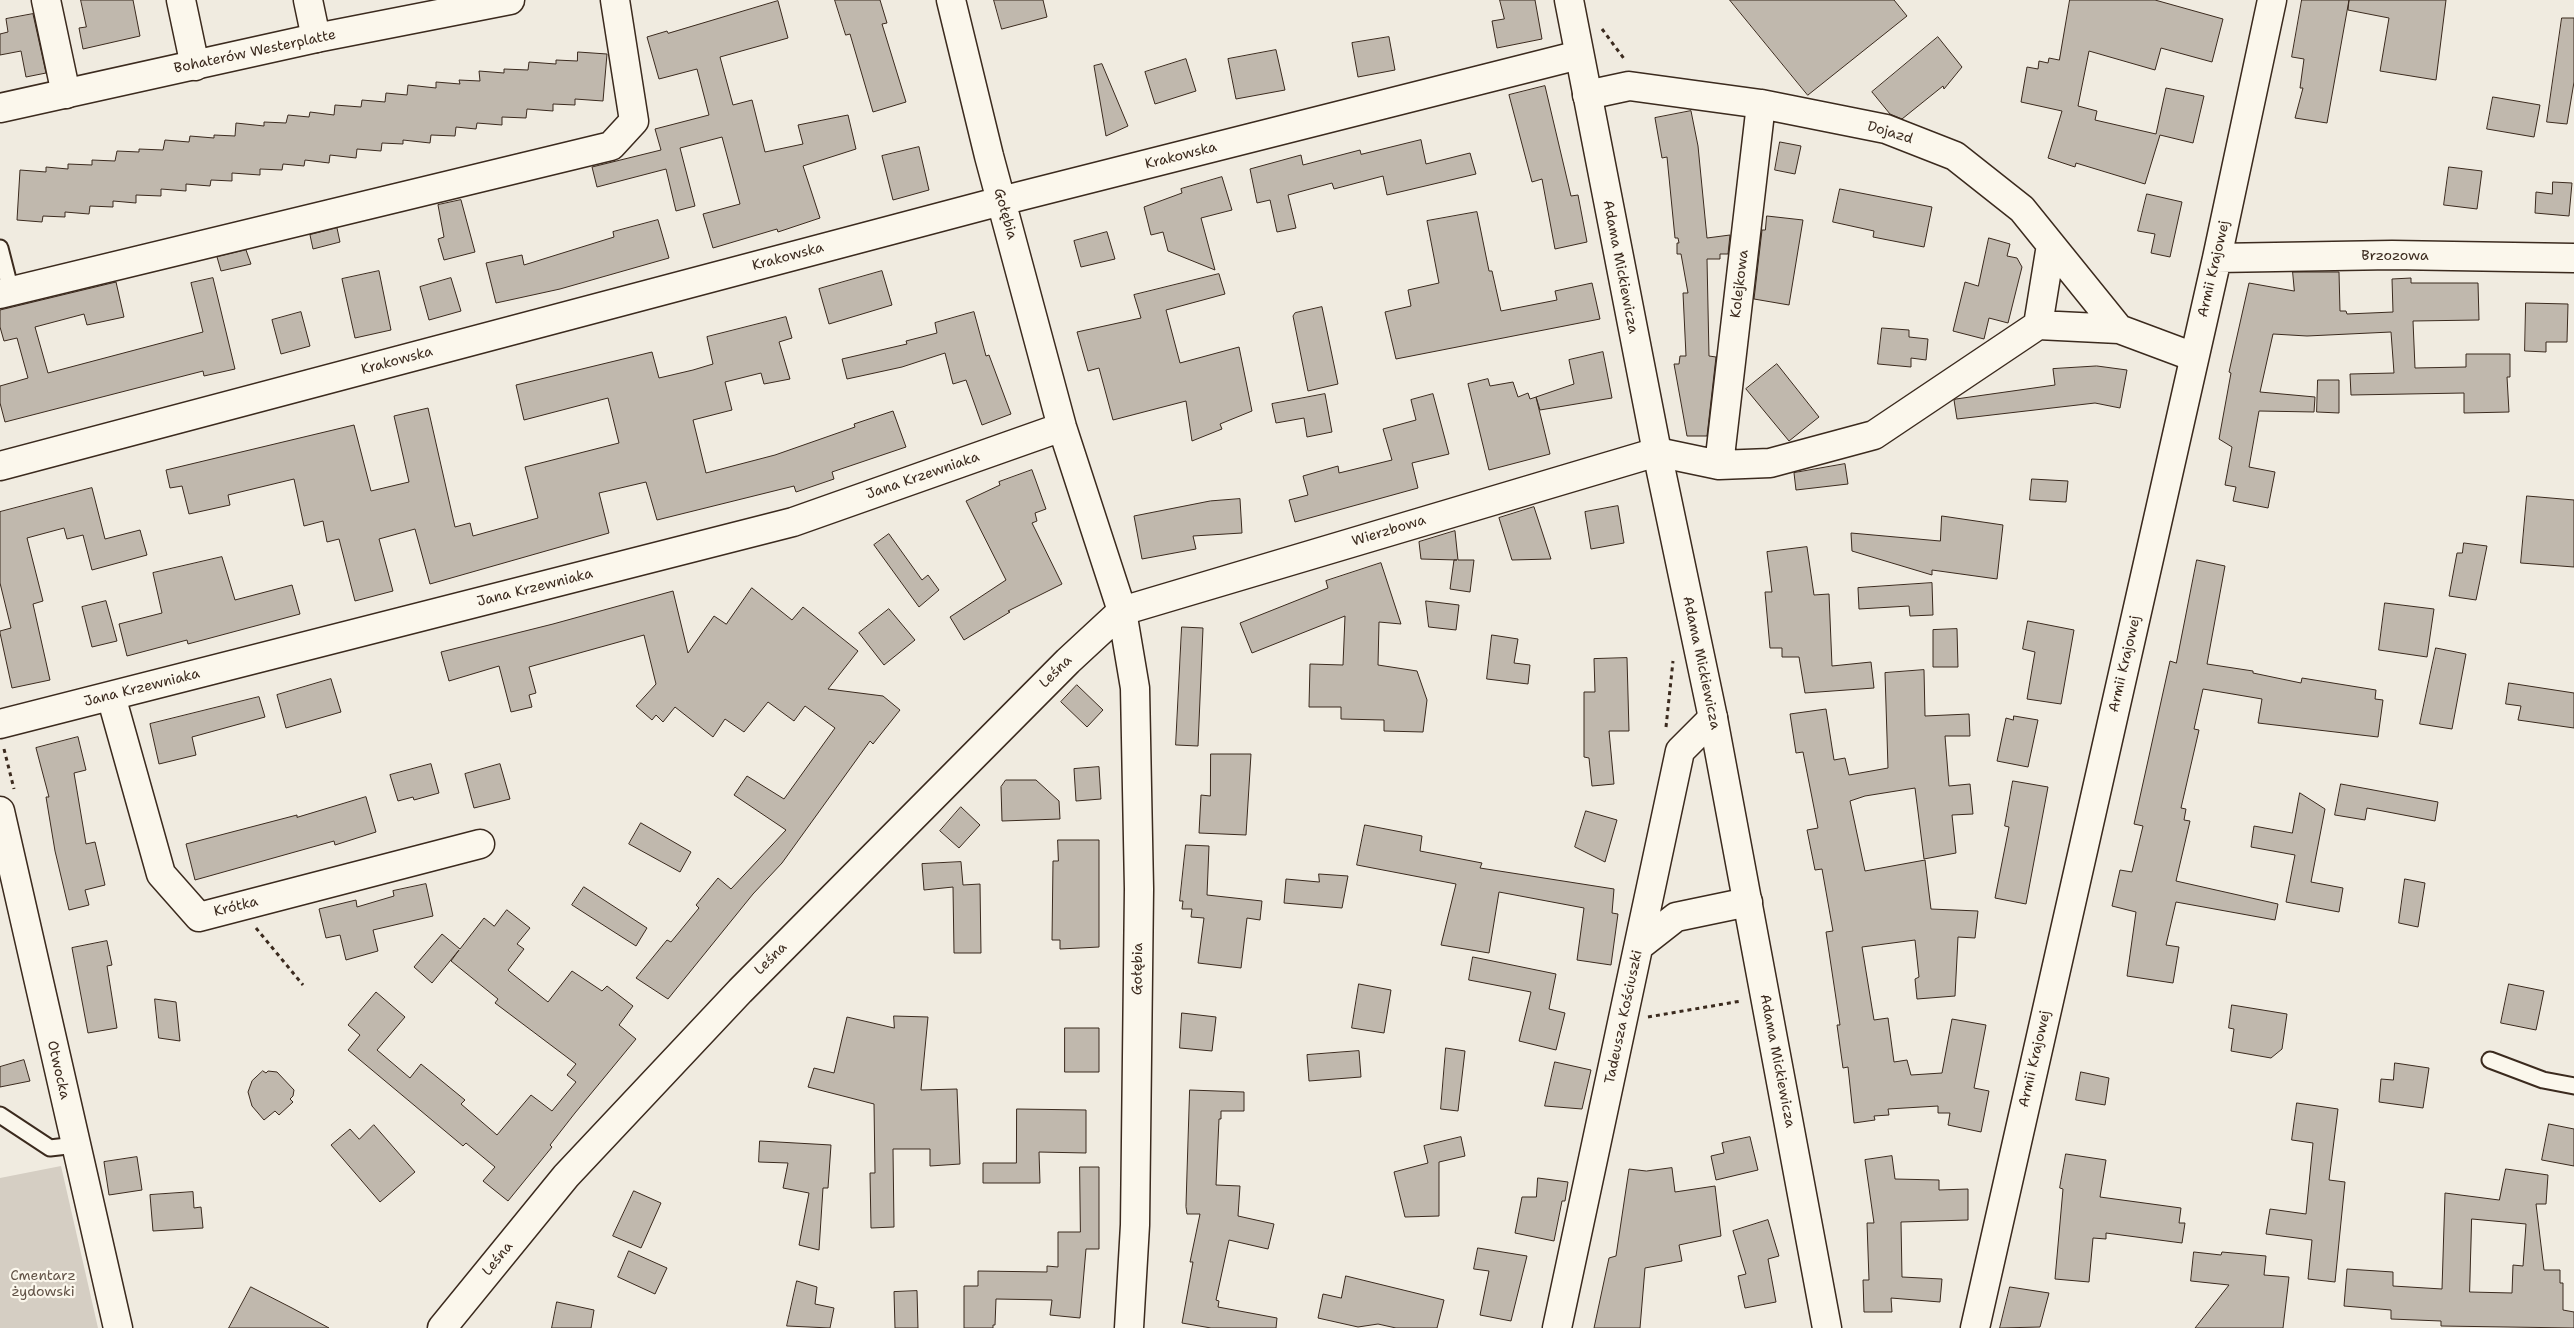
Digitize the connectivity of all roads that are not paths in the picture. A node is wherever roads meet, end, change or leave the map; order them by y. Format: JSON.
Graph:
{"nodes":[{"id":1,"x":46,"y":0,"type":"edge"},
{"id":2,"x":181,"y":0,"type":"edge"},
{"id":3,"x":308,"y":0,"type":"edge"},
{"id":4,"x":510,"y":0,"type":"edge"},
{"id":5,"x":615,"y":0,"type":"edge"},
{"id":6,"x":951,"y":0,"type":"edge"},
{"id":7,"x":1569,"y":0,"type":"edge"},
{"id":8,"x":2272,"y":0,"type":"edge"},
{"id":9,"x":316,"y":38,"type":"junction"},
{"id":10,"x":1579,"y":56,"type":"junction"},
{"id":11,"x":195,"y":66,"type":"junction"},
{"id":12,"x":66,"y":94,"type":"junction"},
{"id":13,"x":1587,"y":95,"type":"junction"},
{"id":14,"x":1761,"y":104,"type":"junction"},
{"id":15,"x":0,"y":108,"type":"edge"},
{"id":16,"x":1001,"y":201,"type":"junction"},
{"id":17,"x":2051,"y":244,"type":"junction"},
{"id":18,"x":0,"y":248,"type":"edge"},
{"id":19,"x":2216,"y":258,"type":"junction"},
{"id":20,"x":2574,"y":258,"type":"edge"},
{"id":21,"x":6,"y":293,"type":"edge"},
{"id":22,"x":2038,"y":325,"type":"junction"},
{"id":23,"x":2119,"y":329,"type":"junction"},
{"id":24,"x":2194,"y":357,"type":"junction"},
{"id":25,"x":1062,"y":427,"type":"junction"},
{"id":26,"x":1657,"y":452,"type":"junction"},
{"id":27,"x":1719,"y":464,"type":"junction"},
{"id":28,"x":0,"y":466,"type":"edge"},
{"id":29,"x":1122,"y":611,"type":"junction"},
{"id":30,"x":111,"y":696,"type":"junction"},
{"id":31,"x":1713,"y":718,"type":"junction"},
{"id":32,"x":0,"y":724,"type":"edge"},
{"id":33,"x":0,"y":811,"type":"edge"},
{"id":34,"x":480,"y":844,"type":"dead end"},
{"id":35,"x":1748,"y":902,"type":"junction"},
{"id":36,"x":1639,"y":946,"type":"junction"},
{"id":37,"x":2490,"y":1060,"type":"dead end"},
{"id":38,"x":2574,"y":1086,"type":"edge"},
{"id":39,"x":0,"y":1115,"type":"edge"},
{"id":40,"x":76,"y":1145,"type":"junction"},
{"id":41,"x":118,"y":1328,"type":"edge"},
{"id":42,"x":442,"y":1328,"type":"edge"},
{"id":43,"x":1129,"y":1328,"type":"edge"},
{"id":44,"x":1557,"y":1328,"type":"edge"},
{"id":45,"x":1827,"y":1328,"type":"edge"},
{"id":46,"x":1975,"y":1328,"type":"edge"}],
"edges":[{"from":1,"to":12,"type":"street"},
{"from":2,"to":11,"type":"street"},
{"from":3,"to":9,"type":"street"},
{"from":4,"to":9,"type":"street","name":"Bohaterów Westerplatte"},
{"from":5,"to":21,"type":"street"},
{"from":6,"to":16,"type":"street","name":"Gołębia"},
{"from":7,"to":10,"type":"street","name":"Adama Mickiewicza"},
{"from":8,"to":19,"type":"street","name":"Armii Krajowej"},
{"from":9,"to":11,"type":"street","name":"Bohaterów Westerplatte"},
{"from":10,"to":13,"type":"street","name":"Adama Mickiewicza"},
{"from":10,"to":16,"type":"street","name":"Krakowska"},
{"from":11,"to":12,"type":"street","name":"Bohaterów Westerplatte"},
{"from":12,"to":15,"type":"street","name":"Bohaterów Westerplatte"},
{"from":13,"to":14,"type":"street","name":"Dojazd"},
{"from":13,"to":26,"type":"street","name":"Adama Mickiewicza"},
{"from":14,"to":17,"type":"street","name":"Dojazd"},
{"from":14,"to":27,"type":"street","name":"Kolejkowa"},
{"from":16,"to":25,"type":"street","name":"Gołębia"},
{"from":16,"to":28,"type":"street","name":"Krakowska"},
{"from":17,"to":22,"type":"street"},
{"from":17,"to":23,"type":"street","name":"Dojazd"},
{"from":18,"to":21,"type":"lane"},
{"from":19,"to":20,"type":"street","name":"Brzozowa"},
{"from":19,"to":24,"type":"street","name":"Armii Krajowej"},
{"from":22,"to":23,"type":"street"},
{"from":22,"to":27,"type":"street"},
{"from":23,"to":24,"type":"street"},
{"from":24,"to":46,"type":"street","name":"Armii Krajowej"},
{"from":25,"to":29,"type":"street","name":"Gołębia"},
{"from":25,"to":30,"type":"street","name":"Jana Krzewniaka"},
{"from":26,"to":27,"type":"street"},
{"from":26,"to":29,"type":"street","name":"Wierzbowa"},
{"from":26,"to":31,"type":"street","name":"Adama Mickiewicza"},
{"from":29,"to":42,"type":"street","name":"Leśna"},
{"from":29,"to":43,"type":"street","name":"Gołębia"},
{"from":30,"to":32,"type":"street","name":"Jana Krzewniaka"},
{"from":30,"to":34,"type":"street","name":"Krótka"},
{"from":31,"to":35,"type":"street","name":"Adama Mickiewicza"},
{"from":31,"to":36,"type":"street","name":"Tadeusza Kościuszki"},
{"from":33,"to":40,"type":"street","name":"Otwocka"},
{"from":35,"to":36,"type":"street"},
{"from":35,"to":45,"type":"street","name":"Adama Mickiewicza"},
{"from":36,"to":44,"type":"street","name":"Tadeusza Kościuszki"},
{"from":37,"to":38,"type":"lane"},
{"from":39,"to":40,"type":"lane"},
{"from":40,"to":41,"type":"street","name":"Otwocka"}]}
